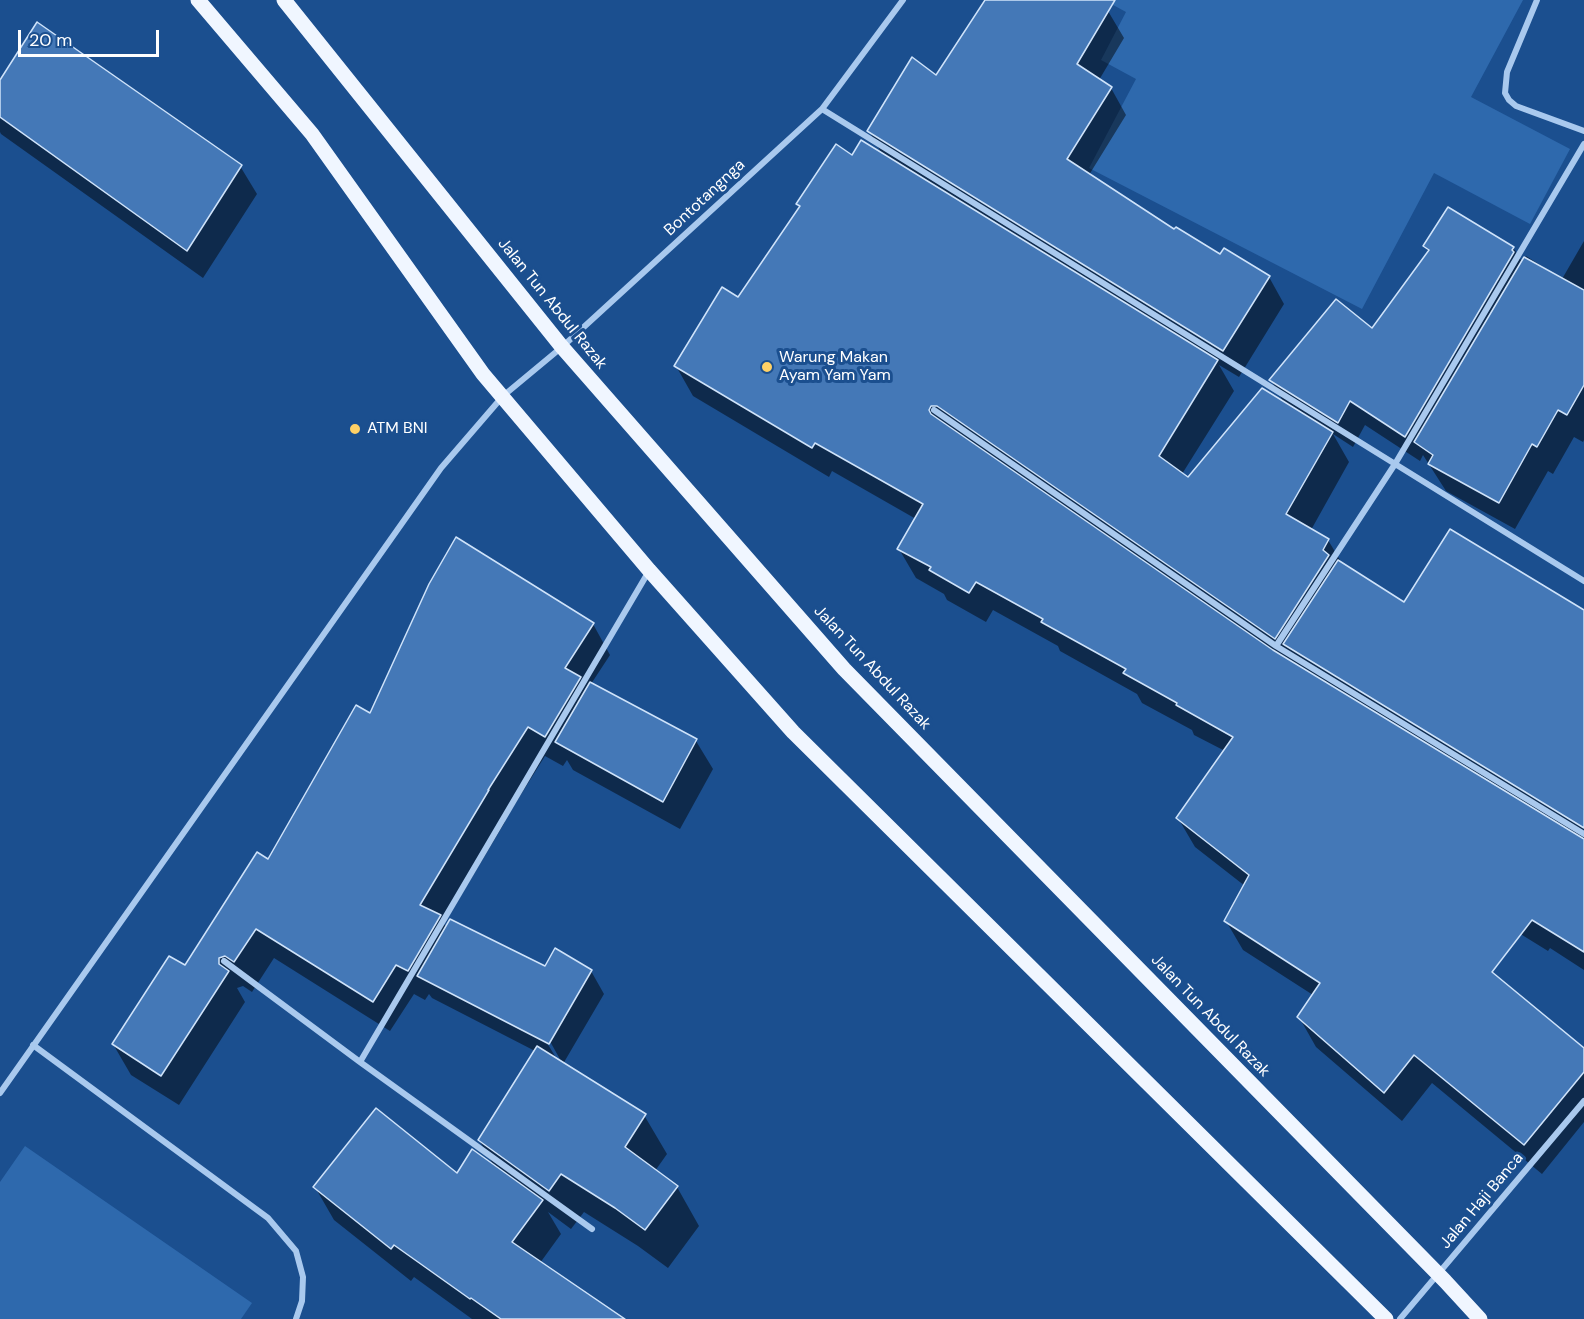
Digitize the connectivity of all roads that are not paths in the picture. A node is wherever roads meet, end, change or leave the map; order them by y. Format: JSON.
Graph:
{"nodes":[{"id":1,"x":198,"y":0,"type":"edge"},
{"id":2,"x":284,"y":0,"type":"edge"},
{"id":3,"x":903,"y":0,"type":"edge"},
{"id":4,"x":1537,"y":0,"type":"edge"},
{"id":5,"x":822,"y":109,"type":"junction"},
{"id":6,"x":1584,"y":131,"type":"edge"},
{"id":7,"x":1584,"y":144,"type":"edge"},
{"id":8,"x":562,"y":347,"type":"junction"},
{"id":9,"x":503,"y":396,"type":"junction"},
{"id":10,"x":934,"y":410,"type":"dead end"},
{"id":11,"x":1395,"y":464,"type":"junction"},
{"id":12,"x":650,"y":570,"type":"junction"},
{"id":13,"x":1584,"y":581,"type":"edge"},
{"id":14,"x":1276,"y":646,"type":"junction"},
{"id":15,"x":1584,"y":834,"type":"edge"},
{"id":16,"x":224,"y":961,"type":"dead end"},
{"id":17,"x":33,"y":1045,"type":"junction"},
{"id":18,"x":360,"y":1062,"type":"junction"},
{"id":19,"x":0,"y":1093,"type":"edge"},
{"id":20,"x":1584,"y":1101,"type":"edge"},
{"id":21,"x":591,"y":1229,"type":"dead end"},
{"id":22,"x":1437,"y":1274,"type":"junction"},
{"id":23,"x":296,"y":1319,"type":"edge"},
{"id":24,"x":1386,"y":1319,"type":"edge"},
{"id":25,"x":1400,"y":1319,"type":"edge"},
{"id":26,"x":1480,"y":1319,"type":"edge"}],
"edges":[{"from":1,"to":9,"type":"main road"},
{"from":2,"to":8,"type":"main road","name":"Jalan Tun Abdul Razak"},
{"from":3,"to":5,"type":"street","name":"Bontotangnga"},
{"from":4,"to":6,"type":"street"},
{"from":5,"to":8,"type":"street","name":"Bontotangnga"},
{"from":5,"to":11,"type":"street"},
{"from":7,"to":11,"type":"street"},
{"from":8,"to":9,"type":"street","name":"Bontotangnga"},
{"from":8,"to":22,"type":"main road","name":"Jalan Tun Abdul Razak"},
{"from":9,"to":12,"type":"main road"},
{"from":9,"to":17,"type":"street","name":"Bontotangnga"},
{"from":10,"to":14,"type":"street"},
{"from":11,"to":13,"type":"street"},
{"from":11,"to":14,"type":"street"},
{"from":12,"to":18,"type":"street"},
{"from":12,"to":24,"type":"main road"},
{"from":14,"to":15,"type":"street"},
{"from":16,"to":18,"type":"street"},
{"from":17,"to":19,"type":"street","name":"Bontotangnga"},
{"from":17,"to":23,"type":"street"},
{"from":18,"to":21,"type":"street"},
{"from":20,"to":22,"type":"street","name":"Jalan Haji Banca"},
{"from":22,"to":25,"type":"street","name":"Jalan Haji Banca"},
{"from":22,"to":26,"type":"main road","name":"Jalan Tun Abdul Razak"}]}
